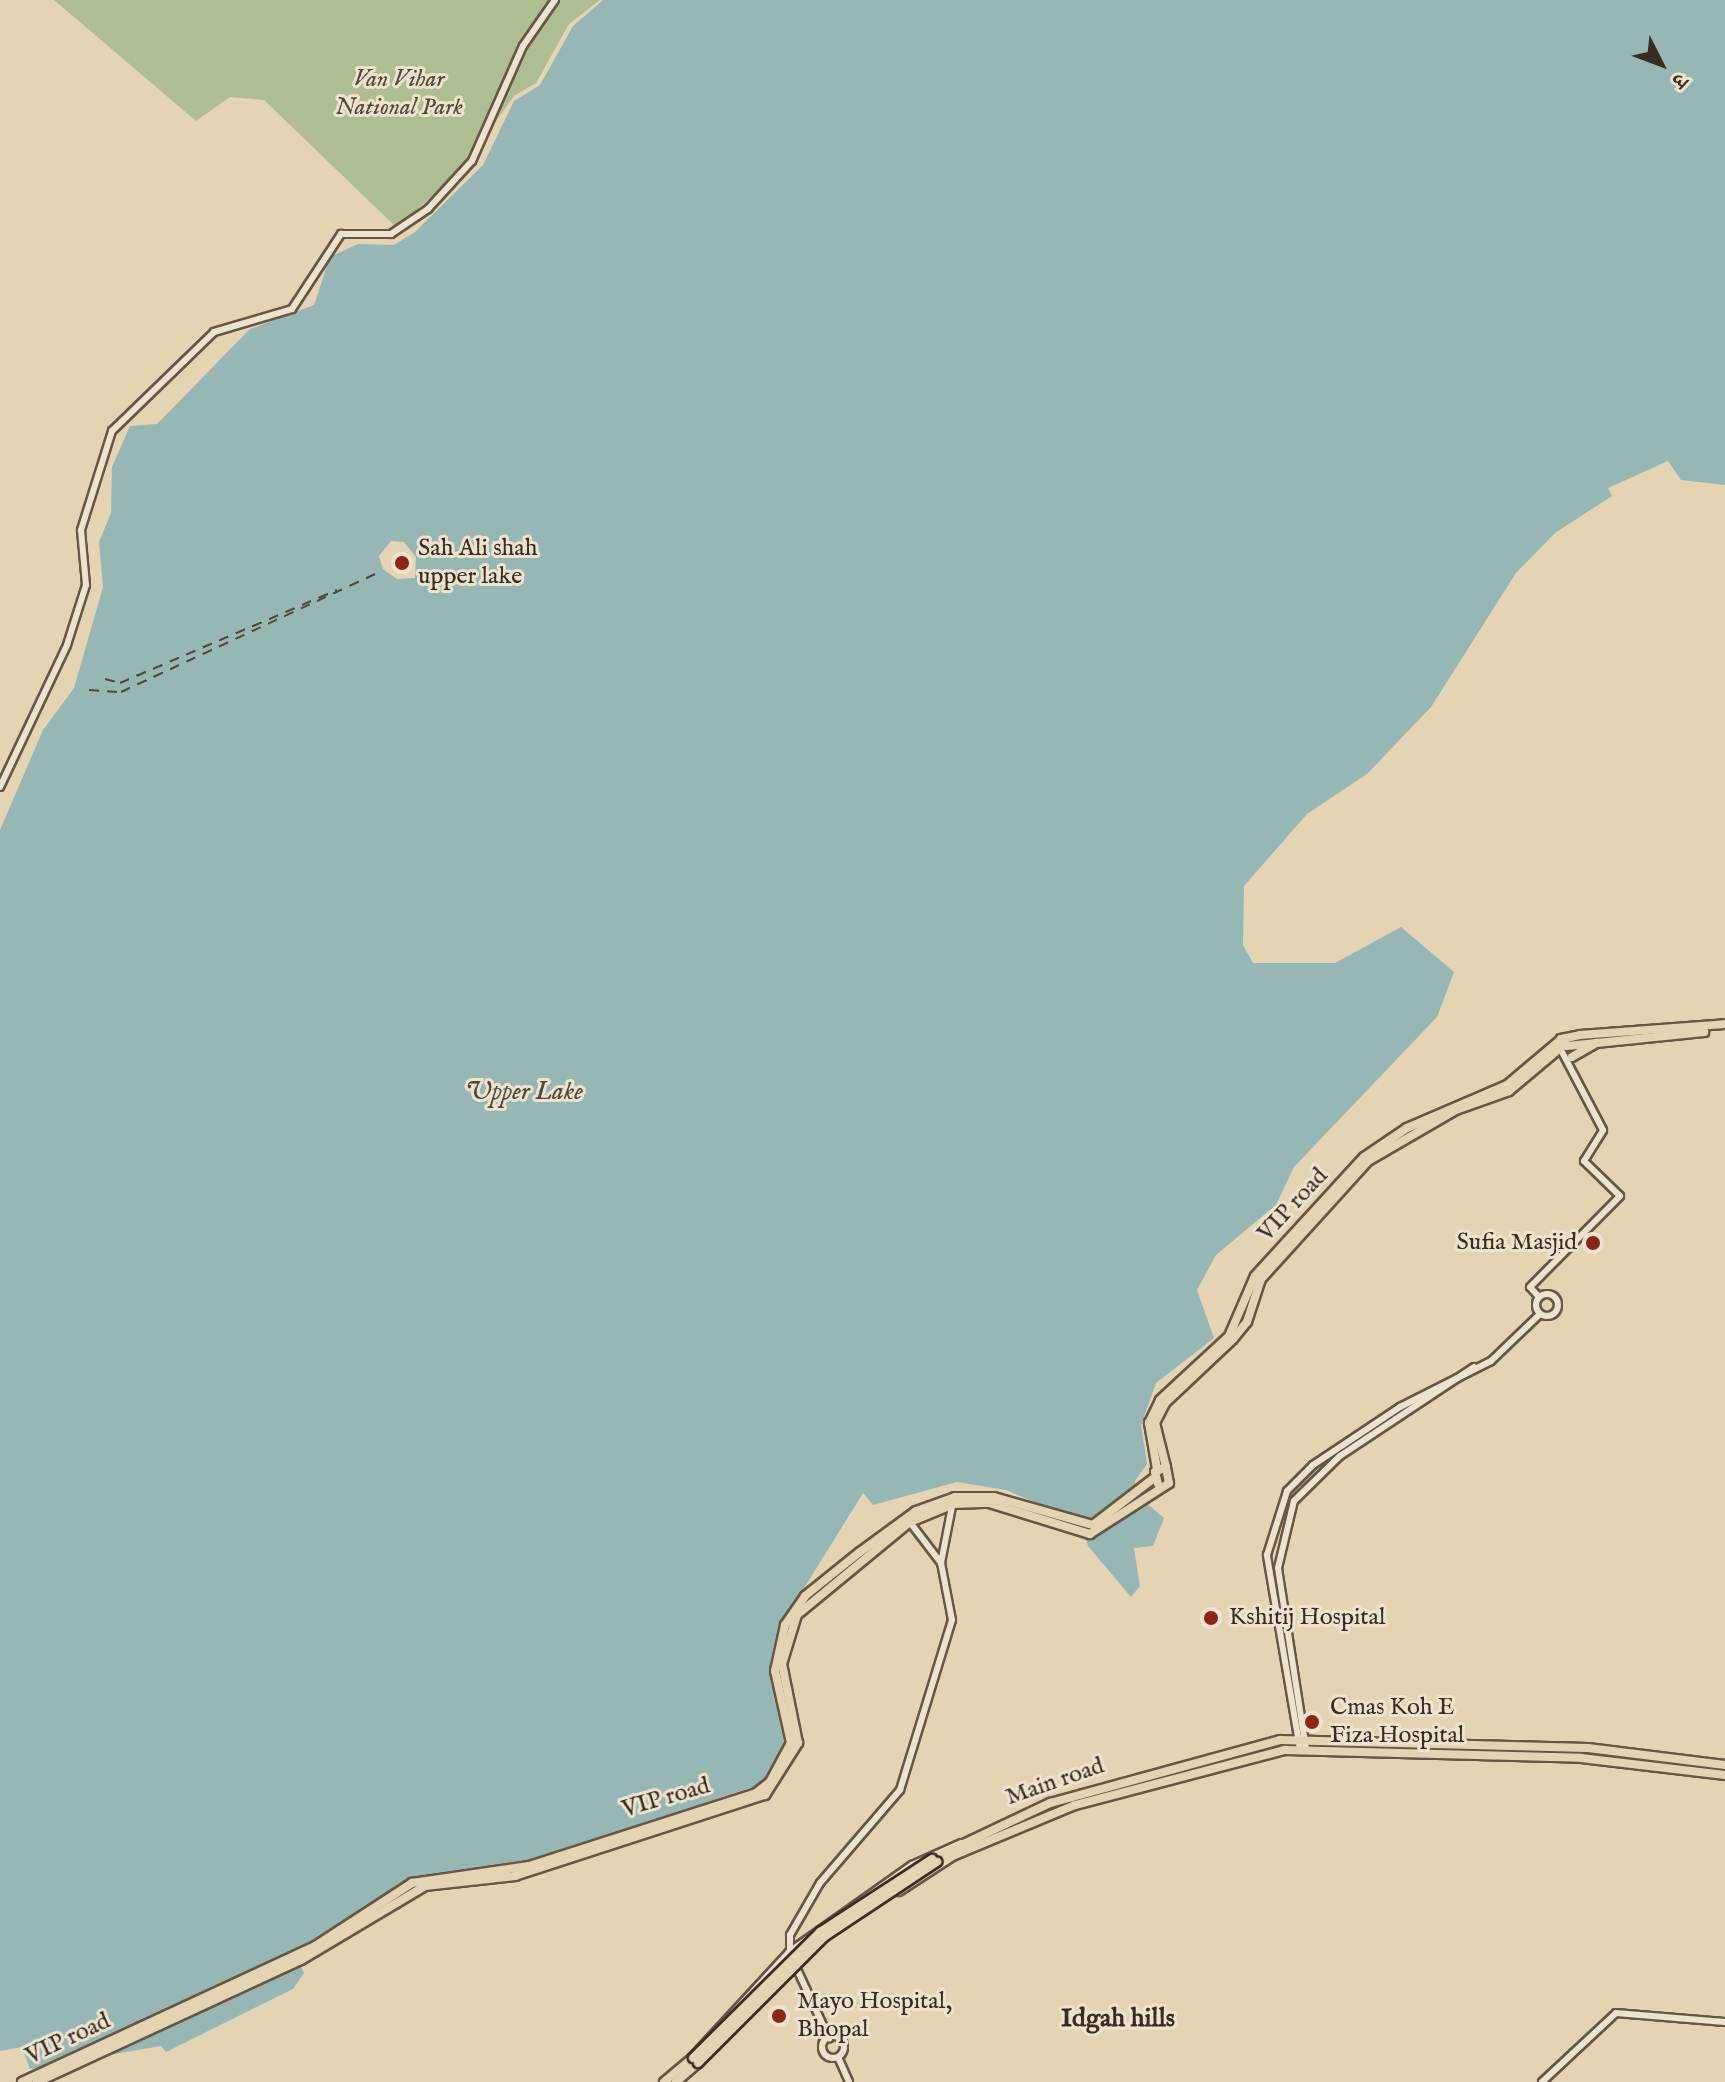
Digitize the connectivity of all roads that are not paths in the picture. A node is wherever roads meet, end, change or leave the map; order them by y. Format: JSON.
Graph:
{"nodes":[{"id":1,"x":555,"y":0,"type":"edge"},
{"id":2,"x":0,"y":787,"type":"edge"},
{"id":3,"x":1725,"y":1027,"type":"edge"},
{"id":4,"x":1601,"y":1041,"type":"junction"},
{"id":5,"x":1563,"y":1044,"type":"junction"},
{"id":6,"x":1572,"y":1057,"type":"junction"},
{"id":7,"x":1572,"y":1069,"type":"junction"},
{"id":8,"x":1539,"y":1297,"type":"junction"},
{"id":9,"x":1540,"y":1314,"type":"junction"},
{"id":10,"x":1474,"y":1367,"type":"junction"},
{"id":11,"x":1144,"y":1491,"type":"junction"},
{"id":12,"x":953,"y":1501,"type":"junction"},
{"id":13,"x":908,"y":1520,"type":"junction"},
{"id":14,"x":941,"y":1563,"type":"junction"},
{"id":15,"x":1301,"y":1739,"type":"junction"},
{"id":16,"x":1303,"y":1749,"type":"junction"},
{"id":17,"x":1725,"y":1765,"type":"edge"},
{"id":18,"x":1725,"y":1775,"type":"edge"},
{"id":19,"x":962,"y":1845,"type":"junction"},
{"id":20,"x":789,"y":1952,"type":"junction"},
{"id":21,"x":796,"y":1966,"type":"junction"},
{"id":22,"x":1725,"y":2022,"type":"edge"},
{"id":23,"x":829,"y":2038,"type":"junction"},
{"id":24,"x":838,"y":2057,"type":"junction"},
{"id":25,"x":683,"y":2071,"type":"junction"},
{"id":26,"x":37,"y":2080,"type":"edge"},
{"id":27,"x":22,"y":2082,"type":"edge"},
{"id":28,"x":664,"y":2082,"type":"edge"},
{"id":29,"x":676,"y":2082,"type":"edge"},
{"id":30,"x":849,"y":2082,"type":"edge"},
{"id":31,"x":1542,"y":2082,"type":"edge"}],
"edges":[{"from":1,"to":2,"type":"street"},
{"from":3,"to":4,"type":"main road"},
{"from":3,"to":5,"type":"main road"},
{"from":4,"to":5,"type":"main road"},
{"from":4,"to":6,"type":"main road"},
{"from":5,"to":6,"type":"street"},
{"from":5,"to":7,"type":"street"},
{"from":5,"to":11,"type":"main road","name":"VIP road"},
{"from":6,"to":7,"type":"street"},
{"from":7,"to":8,"type":"street"},
{"from":8,"to":9,"type":"street"},
{"from":8,"to":9,"type":"street"},
{"from":9,"to":10,"type":"street"},
{"from":10,"to":15,"type":"street"},
{"from":10,"to":15,"type":"street"},
{"from":11,"to":12,"type":"main road","name":"VIP road"},
{"from":11,"to":12,"type":"main road","name":"VIP road"},
{"from":12,"to":13,"type":"main road","name":"VIP road"},
{"from":12,"to":14,"type":"street"},
{"from":13,"to":14,"type":"street"},
{"from":13,"to":26,"type":"main road","name":"VIP road"},
{"from":14,"to":20,"type":"street"},
{"from":15,"to":16,"type":"street"},
{"from":15,"to":17,"type":"main road","name":"Main road"},
{"from":15,"to":19,"type":"main road","name":"Main road"},
{"from":16,"to":18,"type":"main road"},
{"from":16,"to":19,"type":"main road"},
{"from":19,"to":20,"type":"street"},
{"from":19,"to":21,"type":"street"},
{"from":19,"to":25,"type":"main road","bridge":true},
{"from":20,"to":21,"type":"street"},
{"from":20,"to":25,"type":"street"},
{"from":21,"to":23,"type":"street"},
{"from":21,"to":25,"type":"street"},
{"from":22,"to":31,"type":"street"},
{"from":23,"to":24,"type":"street"},
{"from":23,"to":24,"type":"street"},
{"from":24,"to":30,"type":"street"},
{"from":25,"to":28,"type":"main road"},
{"from":25,"to":29,"type":"main road"},
{"from":26,"to":27,"type":"main road","name":"VIP road"}]}
